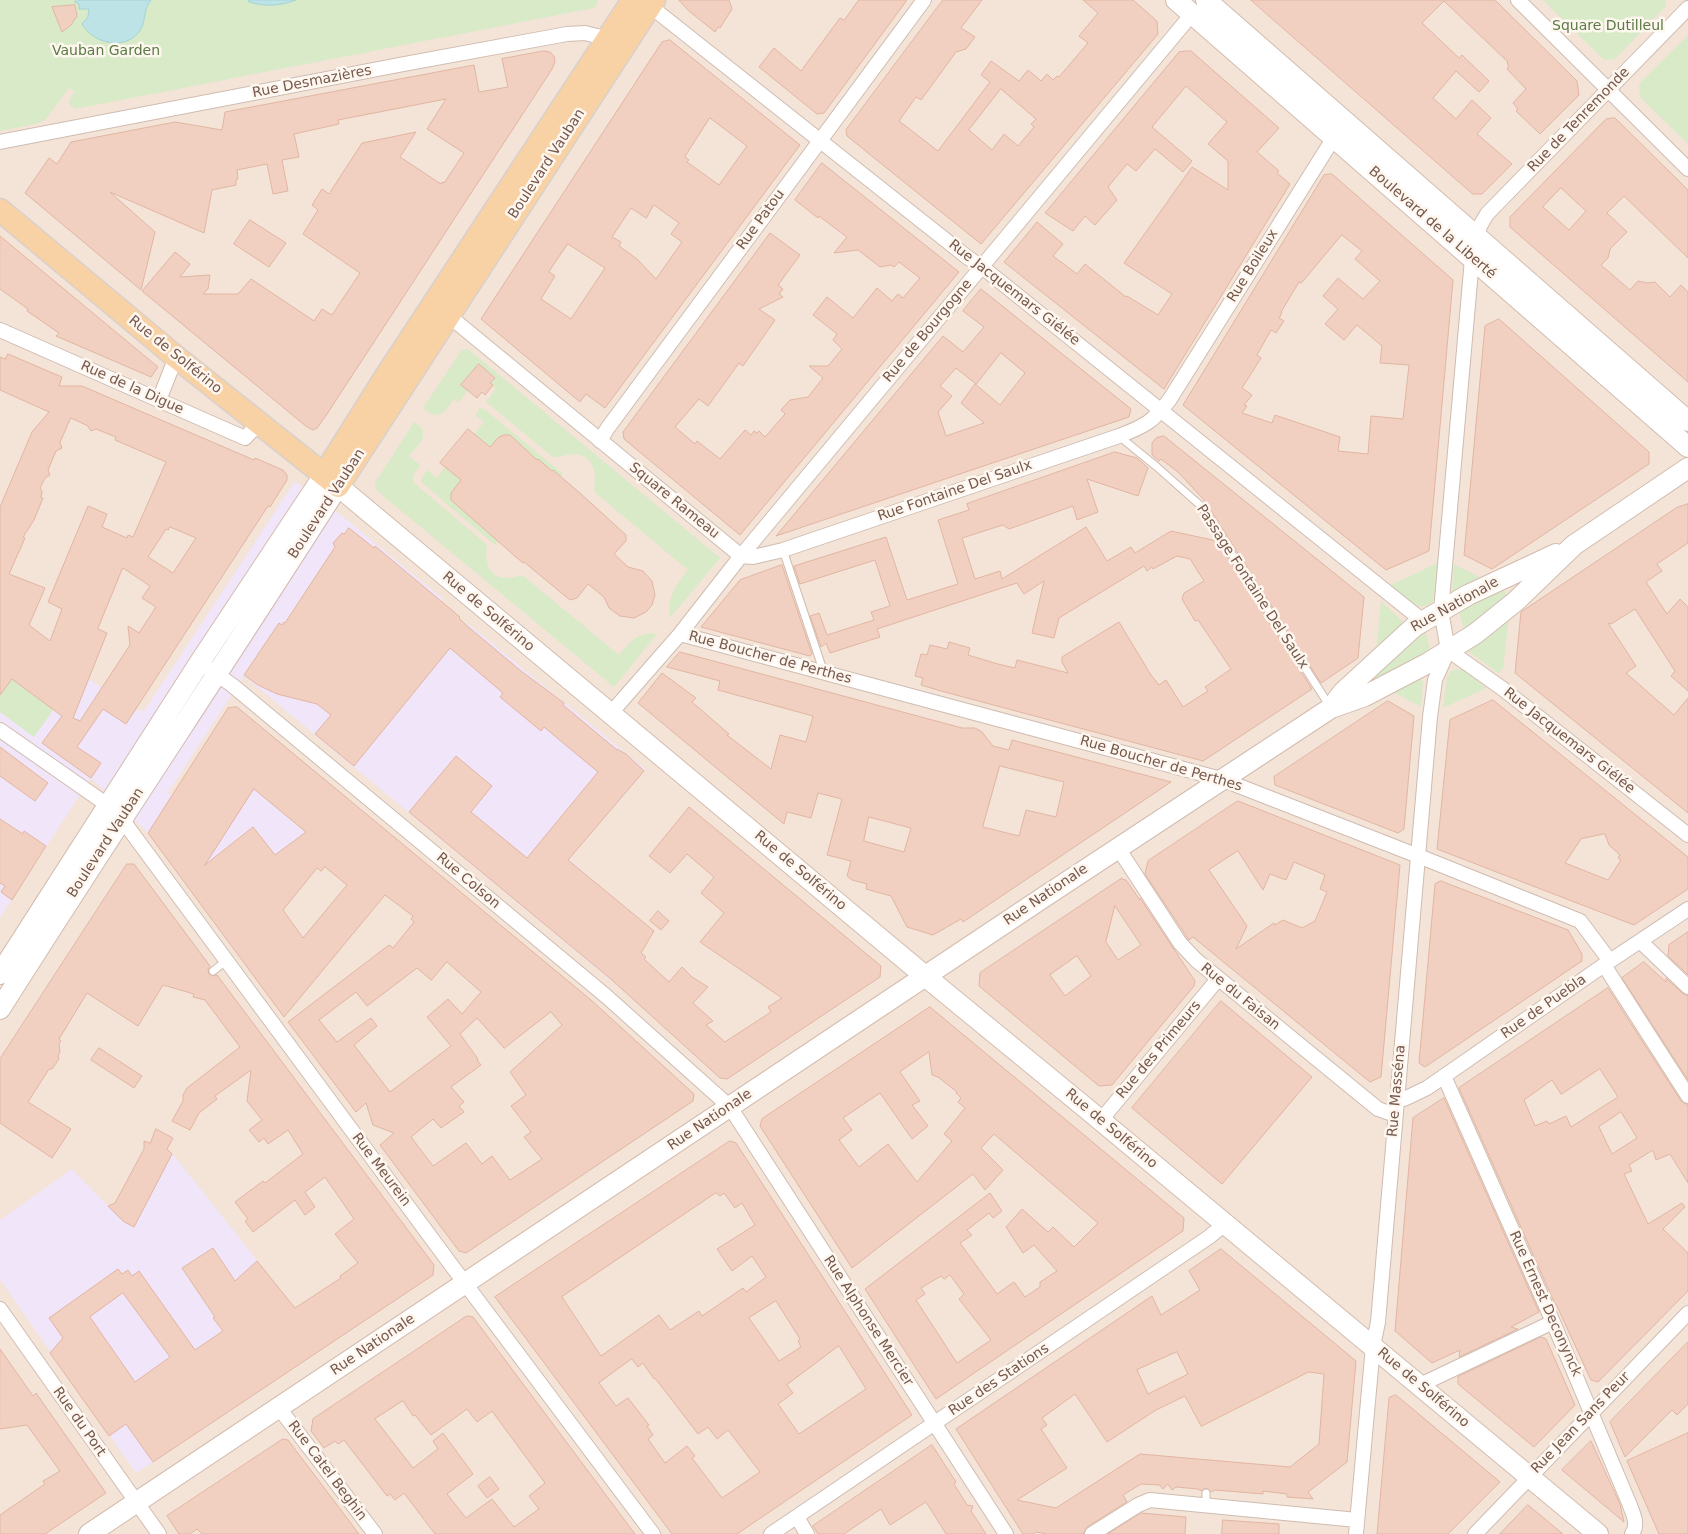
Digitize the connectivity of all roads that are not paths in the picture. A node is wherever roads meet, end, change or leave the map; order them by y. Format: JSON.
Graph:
{"nodes":[{"id":1,"x":924,"y":0,"type":"edge"},
{"id":2,"x":1176,"y":0,"type":"edge"},
{"id":3,"x":1518,"y":0,"type":"edge"},
{"id":4,"x":646,"y":2,"type":"edge"},
{"id":5,"x":1199,"y":7,"type":"edge"},
{"id":6,"x":1688,"y":8,"type":"edge"},
{"id":7,"x":616,"y":42,"type":"junction"},
{"id":8,"x":1608,"y":90,"type":"junction"},
{"id":9,"x":1339,"y":129,"type":"junction"},
{"id":10,"x":820,"y":140,"type":"junction"},
{"id":11,"x":0,"y":142,"type":"edge"},
{"id":12,"x":1688,"y":169,"type":"edge"},
{"id":13,"x":0,"y":210,"type":"edge"},
{"id":14,"x":1477,"y":237,"type":"junction"},
{"id":15,"x":1472,"y":259,"type":"junction"},
{"id":16,"x":981,"y":266,"type":"junction"},
{"id":17,"x":449,"y":316,"type":"junction"},
{"id":18,"x":0,"y":330,"type":"edge"},
{"id":19,"x":176,"y":357,"type":"junction"},
{"id":20,"x":159,"y":400,"type":"junction"},
{"id":21,"x":1162,"y":410,"type":"junction"},
{"id":22,"x":1688,"y":421,"type":"edge"},
{"id":23,"x":259,"y":423,"type":"junction"},
{"id":24,"x":1118,"y":436,"type":"junction"},
{"id":25,"x":600,"y":441,"type":"junction"},
{"id":26,"x":1688,"y":447,"type":"edge"},
{"id":27,"x":1688,"y":468,"type":"edge"},
{"id":28,"x":331,"y":480,"type":"junction"},
{"id":29,"x":1574,"y":546,"type":"junction"},
{"id":30,"x":783,"y":550,"type":"junction"},
{"id":31,"x":741,"y":556,"type":"junction"},
{"id":32,"x":1441,"y":610,"type":"junction"},
{"id":33,"x":1423,"y":620,"type":"junction"},
{"id":34,"x":680,"y":634,"type":"junction"},
{"id":35,"x":1448,"y":650,"type":"junction"},
{"id":36,"x":200,"y":662,"type":"junction"},
{"id":37,"x":824,"y":673,"type":"junction"},
{"id":38,"x":217,"y":674,"type":"junction"},
{"id":39,"x":1331,"y":708,"type":"junction"},
{"id":40,"x":610,"y":714,"type":"junction"},
{"id":41,"x":0,"y":730,"type":"edge"},
{"id":42,"x":1221,"y":779,"type":"junction"},
{"id":43,"x":115,"y":812,"type":"junction"},
{"id":44,"x":1688,"y":835,"type":"edge"},
{"id":45,"x":1118,"y":848,"type":"junction"},
{"id":46,"x":1419,"y":856,"type":"junction"},
{"id":47,"x":1688,"y":909,"type":"edge"},
{"id":48,"x":1640,"y":941,"type":"junction"},
{"id":49,"x":226,"y":961,"type":"junction"},
{"id":50,"x":1607,"y":963,"type":"junction"},
{"id":51,"x":214,"y":970,"type":"dead end"},
{"id":52,"x":0,"y":974,"type":"edge"},
{"id":53,"x":925,"y":976,"type":"junction"},
{"id":54,"x":1218,"y":979,"type":"junction"},
{"id":55,"x":1688,"y":987,"type":"edge"},
{"id":56,"x":0,"y":1009,"type":"edge"},
{"id":57,"x":1444,"y":1076,"type":"junction"},
{"id":58,"x":1688,"y":1096,"type":"edge"},
{"id":59,"x":1397,"y":1098,"type":"junction"},
{"id":60,"x":730,"y":1107,"type":"junction"},
{"id":61,"x":1395,"y":1115,"type":"junction"},
{"id":62,"x":1101,"y":1120,"type":"junction"},
{"id":63,"x":1225,"y":1224,"type":"junction"},
{"id":64,"x":465,"y":1284,"type":"junction"},
{"id":65,"x":0,"y":1309,"type":"edge"},
{"id":66,"x":1688,"y":1313,"type":"edge"},
{"id":67,"x":1553,"y":1322,"type":"junction"},
{"id":68,"x":1373,"y":1346,"type":"junction"},
{"id":69,"x":1420,"y":1385,"type":"junction"},
{"id":70,"x":279,"y":1408,"type":"junction"},
{"id":71,"x":1592,"y":1411,"type":"junction"},
{"id":72,"x":934,"y":1423,"type":"junction"},
{"id":73,"x":1530,"y":1476,"type":"junction"},
{"id":74,"x":136,"y":1502,"type":"junction"},
{"id":75,"x":797,"y":1517,"type":"junction"},
{"id":76,"x":1358,"y":1520,"type":"junction"},
{"id":77,"x":89,"y":1534,"type":"edge"},
{"id":78,"x":159,"y":1534,"type":"edge"},
{"id":79,"x":375,"y":1534,"type":"edge"},
{"id":80,"x":653,"y":1534,"type":"edge"},
{"id":81,"x":772,"y":1534,"type":"edge"},
{"id":82,"x":808,"y":1534,"type":"edge"},
{"id":83,"x":1006,"y":1534,"type":"edge"},
{"id":84,"x":1092,"y":1534,"type":"edge"},
{"id":85,"x":1356,"y":1534,"type":"edge"},
{"id":86,"x":1475,"y":1534,"type":"edge"},
{"id":87,"x":1598,"y":1534,"type":"edge"},
{"id":88,"x":1632,"y":1534,"type":"edge"}],
"edges":[{"from":1,"to":10,"type":"street","name":"Rue Patou"},
{"from":2,"to":5,"type":"main road","name":"Boulevard de la Liberté"},
{"from":3,"to":8,"type":"street"},
{"from":4,"to":7,"type":"main road","name":"Boulevard Vauban"},
{"from":4,"to":10,"type":"street","name":"Rue Jacquemars Giélée"},
{"from":5,"to":9,"type":"main road","name":"Boulevard de la Liberté"},
{"from":5,"to":16,"type":"street","name":"Rue de Bourgogne"},
{"from":6,"to":8,"type":"street","name":"Rue de Tenremonde"},
{"from":7,"to":11,"type":"street","name":"Rue Desmazières"},
{"from":7,"to":17,"type":"main road","name":"Boulevard Vauban"},
{"from":7,"to":28,"type":"main road","name":"Boulevard Vauban"},
{"from":8,"to":12,"type":"street"},
{"from":8,"to":14,"type":"street","name":"Rue de Tenremonde"},
{"from":9,"to":14,"type":"main road","name":"Boulevard de la Liberté"},
{"from":9,"to":15,"type":"main road","name":"Boulevard de la Liberté"},
{"from":9,"to":21,"type":"street","name":"Rue Boileux"},
{"from":10,"to":16,"type":"street","name":"Rue Jacquemars Giélée"},
{"from":10,"to":25,"type":"street","name":"Rue Patou"},
{"from":13,"to":19,"type":"main road","name":"Rue de Solférino"},
{"from":14,"to":15,"type":"street","name":"Rue de Tenremonde"},
{"from":14,"to":22,"type":"main road","name":"Boulevard de la Liberté"},
{"from":15,"to":26,"type":"main road","name":"Boulevard de la Liberté"},
{"from":15,"to":32,"type":"street","name":"Rue de Tenremonde"},
{"from":16,"to":21,"type":"street","name":"Rue Jacquemars Giélée"},
{"from":16,"to":31,"type":"street","name":"Rue de Bourgogne"},
{"from":17,"to":25,"type":"street","name":"Square Rameau"},
{"from":17,"to":28,"type":"main road","name":"Boulevard Vauban"},
{"from":18,"to":20,"type":"street","name":"Rue de la Digue"},
{"from":19,"to":20,"type":"street"},
{"from":19,"to":23,"type":"main road","name":"Rue de Solférino"},
{"from":20,"to":23,"type":"street","name":"Rue de la Digue"},
{"from":21,"to":24,"type":"street","name":"Rue Fontaine Del Saulx"},
{"from":21,"to":33,"type":"street","name":"Rue Jacquemars Giélée"},
{"from":23,"to":28,"type":"main road","name":"Rue de Solférino"},
{"from":24,"to":30,"type":"street","name":"Rue Fontaine Del Saulx"},
{"from":24,"to":39,"type":"lane","name":"Passage Fontaine Del Saulx"},
{"from":25,"to":31,"type":"street","name":"Square Rameau"},
{"from":27,"to":29,"type":"main road","name":"Rue Nationale"},
{"from":28,"to":36,"type":"main road","name":"Boulevard Vauban"},
{"from":28,"to":38,"type":"main road","name":"Boulevard Vauban"},
{"from":28,"to":40,"type":"main road","name":"Rue de Solférino"},
{"from":29,"to":32,"type":"main road","name":"Rue Nationale"},
{"from":29,"to":35,"type":"main road","name":"Rue Nationale"},
{"from":30,"to":31,"type":"street","name":"Rue Fontaine Del Saulx"},
{"from":30,"to":37,"type":"lane"},
{"from":31,"to":34,"type":"street"},
{"from":32,"to":33,"type":"main road","name":"Rue Nationale"},
{"from":32,"to":35,"type":"street","name":"Rue de Tenremonde"},
{"from":33,"to":39,"type":"main road","name":"Rue Nationale"},
{"from":34,"to":37,"type":"street","name":"Rue Boucher de Perthes"},
{"from":34,"to":40,"type":"street"},
{"from":35,"to":39,"type":"main road","name":"Rue Nationale"},
{"from":35,"to":44,"type":"street","name":"Rue Jacquemars Giélée"},
{"from":35,"to":46,"type":"street","name":"Rue Masséna"},
{"from":36,"to":38,"type":"street","name":"Rue Colson"},
{"from":36,"to":43,"type":"main road","name":"Boulevard Vauban"},
{"from":37,"to":42,"type":"street","name":"Rue Boucher de Perthes"},
{"from":38,"to":43,"type":"main road","name":"Boulevard Vauban"},
{"from":38,"to":60,"type":"street","name":"Rue Colson"},
{"from":39,"to":42,"type":"main road","name":"Rue Nationale"},
{"from":40,"to":53,"type":"main road","name":"Rue de Solférino"},
{"from":41,"to":43,"type":"street","name":"Rue Meurein"},
{"from":42,"to":45,"type":"main road","name":"Rue Nationale"},
{"from":42,"to":46,"type":"street","name":"Rue Boucher de Perthes"},
{"from":43,"to":49,"type":"street","name":"Rue Meurein"},
{"from":43,"to":52,"type":"main road","name":"Boulevard Vauban"},
{"from":43,"to":56,"type":"main road","name":"Boulevard Vauban"},
{"from":45,"to":53,"type":"main road","name":"Rue Nationale"},
{"from":45,"to":54,"type":"street","name":"Rue du Faisan"},
{"from":46,"to":50,"type":"street","name":"Rue Boucher de Perthes"},
{"from":46,"to":59,"type":"street","name":"Rue Masséna"},
{"from":47,"to":48,"type":"street","name":"Rue de Puebla"},
{"from":48,"to":50,"type":"street","name":"Rue de Puebla"},
{"from":48,"to":55,"type":"street"},
{"from":49,"to":51,"type":"lane"},
{"from":49,"to":64,"type":"street","name":"Rue Meurein"},
{"from":50,"to":57,"type":"street","name":"Rue de Puebla"},
{"from":50,"to":58,"type":"street","name":"Rue Boucher de Perthes"},
{"from":53,"to":60,"type":"main road","name":"Rue Nationale"},
{"from":53,"to":62,"type":"main road","name":"Rue de Solférino"},
{"from":54,"to":61,"type":"street","name":"Rue du Faisan"},
{"from":54,"to":62,"type":"street","name":"Rue des Primeurs"},
{"from":57,"to":59,"type":"street","name":"Rue de Puebla"},
{"from":57,"to":67,"type":"street","name":"Rue Ernest Deconynck"},
{"from":59,"to":61,"type":"street","name":"Rue Masséna"},
{"from":60,"to":64,"type":"main road","name":"Rue Nationale"},
{"from":60,"to":72,"type":"street","name":"Rue Alphonse Mercier"},
{"from":61,"to":68,"type":"street","name":"Rue Masséna"},
{"from":62,"to":63,"type":"main road","name":"Rue de Solférino"},
{"from":63,"to":68,"type":"main road","name":"Rue de Solférino"},
{"from":63,"to":72,"type":"street","name":"Rue des Stations"},
{"from":64,"to":70,"type":"main road","name":"Rue Nationale"},
{"from":64,"to":80,"type":"street","name":"Rue Meurein"},
{"from":65,"to":74,"type":"street","name":"Rue du Port"},
{"from":66,"to":71,"type":"street","name":"Rue Jean Sans Peur"},
{"from":67,"to":69,"type":"street"},
{"from":67,"to":71,"type":"street","name":"Rue Ernest Deconynck"},
{"from":68,"to":69,"type":"main road","name":"Rue de Solférino"},
{"from":68,"to":76,"type":"street","name":"Rue Masséna"},
{"from":69,"to":73,"type":"main road","name":"Rue de Solférino"},
{"from":70,"to":74,"type":"main road","name":"Rue Nationale"},
{"from":70,"to":79,"type":"street","name":"Rue Catel Beghin"},
{"from":71,"to":73,"type":"street","name":"Rue Jean Sans Peur"},
{"from":71,"to":88,"type":"street","name":"Rue Ernest Deconynck"},
{"from":72,"to":75,"type":"street","name":"Rue des Stations"},
{"from":72,"to":83,"type":"street","name":"Rue Alphonse Mercier"},
{"from":73,"to":86,"type":"street","name":"Rue Jean Sans Peur"},
{"from":73,"to":87,"type":"main road","name":"Rue de Solférino"},
{"from":74,"to":77,"type":"main road","name":"Rue Nationale"},
{"from":74,"to":78,"type":"street","name":"Rue du Port"},
{"from":75,"to":81,"type":"street","name":"Rue des Stations"},
{"from":75,"to":82,"type":"street"},
{"from":76,"to":84,"type":"street"},
{"from":76,"to":85,"type":"street","name":"Rue Masséna"}]}
